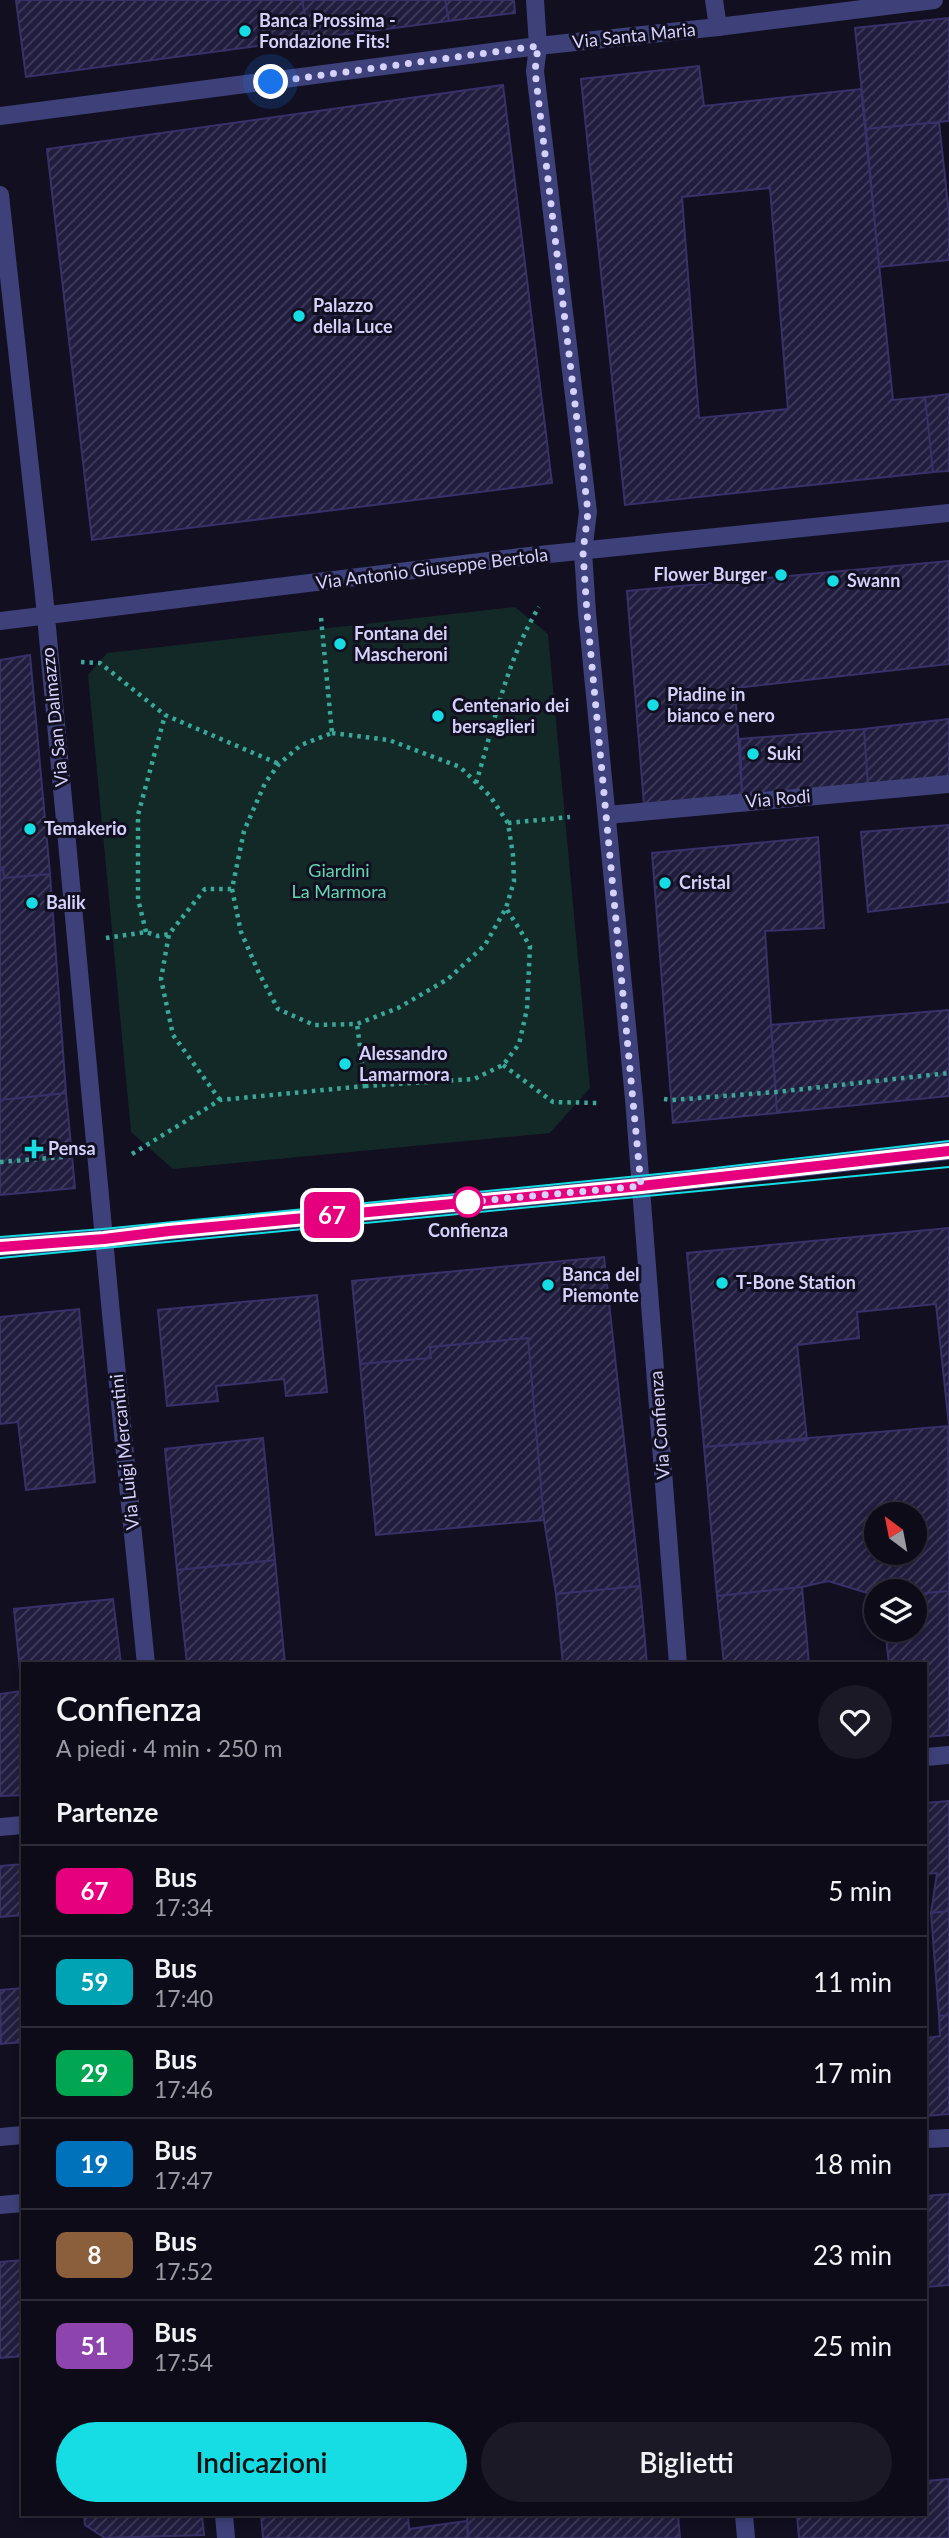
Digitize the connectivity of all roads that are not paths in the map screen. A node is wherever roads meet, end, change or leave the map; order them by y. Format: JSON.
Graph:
{"nodes":[{"id":1,"x":535,"y":0,"type":"edge"},
{"id":2,"x":714,"y":0,"type":"edge"},
{"id":3,"x":934,"y":0,"type":"edge"},
{"id":4,"x":718,"y":27,"type":"junction"},
{"id":5,"x":538,"y":46,"type":"junction"},
{"id":6,"x":0,"y":116,"type":"edge"},
{"id":7,"x":0,"y":195,"type":"edge"},
{"id":8,"x":949,"y":513,"type":"edge"},
{"id":9,"x":583,"y":552,"type":"junction"},
{"id":10,"x":44,"y":616,"type":"junction"},
{"id":11,"x":0,"y":621,"type":"edge"},
{"id":12,"x":949,"y":783,"type":"edge"},
{"id":13,"x":607,"y":815,"type":"junction"},
{"id":14,"x":949,"y":1151,"type":"edge"},
{"id":15,"x":641,"y":1186,"type":"junction"},
{"id":16,"x":104,"y":1239,"type":"junction"},
{"id":17,"x":0,"y":1247,"type":"edge"},
{"id":18,"x":146,"y":1662,"type":"edge"},
{"id":19,"x":678,"y":1662,"type":"edge"},
{"id":20,"x":949,"y":1755,"type":"edge"},
{"id":21,"x":927,"y":1757,"type":"edge"},
{"id":22,"x":21,"y":1825,"type":"edge"},
{"id":23,"x":0,"y":1827,"type":"edge"},
{"id":24,"x":21,"y":2135,"type":"edge"},
{"id":25,"x":0,"y":2137,"type":"edge"},
{"id":26,"x":949,"y":2138,"type":"edge"},
{"id":27,"x":927,"y":2140,"type":"edge"},
{"id":28,"x":21,"y":2203,"type":"edge"},
{"id":29,"x":0,"y":2205,"type":"edge"},
{"id":30,"x":224,"y":2516,"type":"edge"},
{"id":31,"x":744,"y":2516,"type":"edge"},
{"id":32,"x":226,"y":2538,"type":"edge"},
{"id":33,"x":746,"y":2538,"type":"edge"}],
"edges":[{"from":1,"to":5,"type":"street","name":"Via Confienza"},
{"from":2,"to":4,"type":"street"},
{"from":3,"to":4,"type":"street","name":"Via Santa Maria"},
{"from":4,"to":5,"type":"street","name":"Via Santa Maria"},
{"from":5,"to":6,"type":"street","name":"Via Santa Maria"},
{"from":5,"to":9,"type":"street","name":"Via Confienza"},
{"from":7,"to":10,"type":"street","name":"Via San Dalmazzo"},
{"from":8,"to":9,"type":"street","name":"Via Antonio Giuseppe Bertola"},
{"from":9,"to":10,"type":"street","name":"Via Antonio Giuseppe Bertola"},
{"from":9,"to":13,"type":"street","name":"Via Confienza"},
{"from":10,"to":11,"type":"street","name":"Via Antonio Giuseppe Bertola"},
{"from":10,"to":16,"type":"street","name":"Via San Dalmazzo"},
{"from":12,"to":13,"type":"street","name":"Via Rodi"},
{"from":13,"to":15,"type":"street","name":"Via Confienza"},
{"from":14,"to":15,"type":"street"},
{"from":15,"to":16,"type":"street"},
{"from":15,"to":19,"type":"street","name":"Via Confienza"},
{"from":16,"to":17,"type":"street"},
{"from":16,"to":18,"type":"street","name":"Via Luigi Mercantini"},
{"from":20,"to":21,"type":"street"},
{"from":22,"to":23,"type":"street"},
{"from":24,"to":25,"type":"street"},
{"from":26,"to":27,"type":"street"},
{"from":28,"to":29,"type":"street"},
{"from":30,"to":32,"type":"street"},
{"from":31,"to":33,"type":"street"}]}
